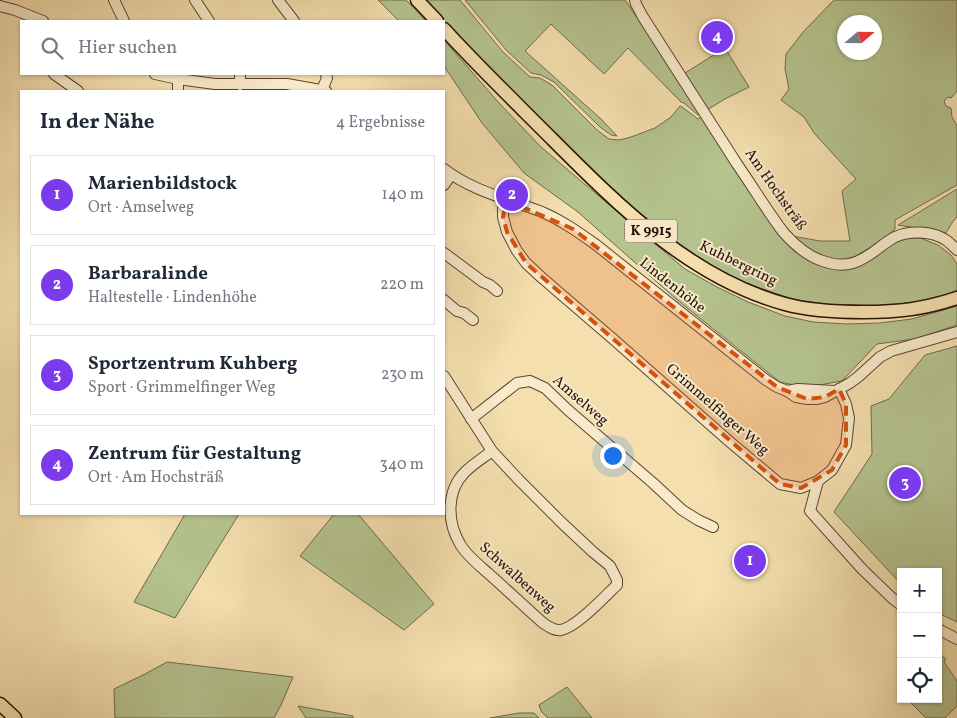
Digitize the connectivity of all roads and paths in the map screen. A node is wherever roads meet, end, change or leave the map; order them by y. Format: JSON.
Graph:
{"nodes":[{"id":1,"x":114,"y":0,"type":"edge"},
{"id":2,"x":195,"y":0,"type":"edge"},
{"id":3,"x":278,"y":0,"type":"edge"},
{"id":4,"x":416,"y":0,"type":"edge"},
{"id":5,"x":635,"y":0,"type":"edge"},
{"id":6,"x":16,"y":5,"type":"edge"},
{"id":7,"x":0,"y":6,"type":"edge"},
{"id":8,"x":39,"y":20,"type":"edge"},
{"id":9,"x":124,"y":20,"type":"edge"},
{"id":10,"x":208,"y":20,"type":"edge"},
{"id":11,"x":293,"y":20,"type":"edge"},
{"id":12,"x":436,"y":20,"type":"edge"},
{"id":13,"x":445,"y":30,"type":"edge"},
{"id":14,"x":55,"y":75,"type":"edge"},
{"id":15,"x":160,"y":75,"type":"edge"},
{"id":16,"x":240,"y":75,"type":"edge"},
{"id":17,"x":326,"y":75,"type":"edge"},
{"id":18,"x":178,"y":79,"type":"junction"},
{"id":19,"x":240,"y":85,"type":"junction"},
{"id":20,"x":286,"y":88,"type":"edge"},
{"id":21,"x":77,"y":90,"type":"edge"},
{"id":22,"x":178,"y":90,"type":"edge"},
{"id":23,"x":311,"y":90,"type":"edge"},
{"id":24,"x":324,"y":90,"type":"edge"},
{"id":25,"x":447,"y":172,"type":"edge"},
{"id":26,"x":506,"y":200,"type":"junction"},
{"id":27,"x":957,"y":250,"type":"edge"},
{"id":28,"x":445,"y":254,"type":"edge"},
{"id":29,"x":497,"y":291,"type":"dead end"},
{"id":30,"x":957,"y":298,"type":"edge"},
{"id":31,"x":445,"y":301,"type":"edge"},
{"id":32,"x":473,"y":320,"type":"dead end"},
{"id":33,"x":957,"y":332,"type":"edge"},
{"id":34,"x":445,"y":378,"type":"edge"},
{"id":35,"x":836,"y":390,"type":"junction"},
{"id":36,"x":471,"y":419,"type":"junction"},
{"id":37,"x":492,"y":451,"type":"junction"},
{"id":38,"x":818,"y":481,"type":"junction"},
{"id":39,"x":713,"y":527,"type":"dead end"},
{"id":40,"x":897,"y":602,"type":"edge"},
{"id":41,"x":942,"y":632,"type":"edge"},
{"id":42,"x":957,"y":639,"type":"edge"},
{"id":43,"x":1,"y":707,"type":"edge"},
{"id":44,"x":15,"y":718,"type":"edge"}],
"edges":[{"from":1,"to":9,"type":"street"},
{"from":2,"to":10,"type":"street"},
{"from":3,"to":11,"type":"street"},
{"from":4,"to":12,"type":"main road"},
{"from":5,"to":27,"type":"street","name":"Am Hochsträß"},
{"from":6,"to":7,"type":"street"},
{"from":6,"to":8,"type":"street"},
{"from":13,"to":30,"type":"main road","name":"Kuhbergring","number":"K 9915"},
{"from":14,"to":21,"type":"street"},
{"from":15,"to":18,"type":"street"},
{"from":16,"to":19,"type":"street"},
{"from":17,"to":24,"type":"street"},
{"from":18,"to":19,"type":"street"},
{"from":18,"to":22,"type":"street"},
{"from":19,"to":20,"type":"street"},
{"from":20,"to":23,"type":"street"},
{"from":25,"to":26,"type":"street","name":"Lindenhöhe"},
{"from":26,"to":35,"type":"street","name":"Lindenhöhe"},
{"from":26,"to":38,"type":"street","name":"Grimmelfinger Weg"},
{"from":28,"to":29,"type":"street"},
{"from":31,"to":32,"type":"street"},
{"from":33,"to":35,"type":"street","name":"Lindenhöhe"},
{"from":34,"to":36,"type":"street","name":"Schwalbenweg"},
{"from":35,"to":38,"type":"street"},
{"from":36,"to":37,"type":"street","name":"Schwalbenweg"},
{"from":36,"to":39,"type":"street","name":"Amselweg"},
{"from":37,"to":37,"type":"street","name":"Schwalbenweg"},
{"from":38,"to":40,"type":"street"},
{"from":41,"to":42,"type":"street"},
{"from":43,"to":44,"type":"main road"}]}
